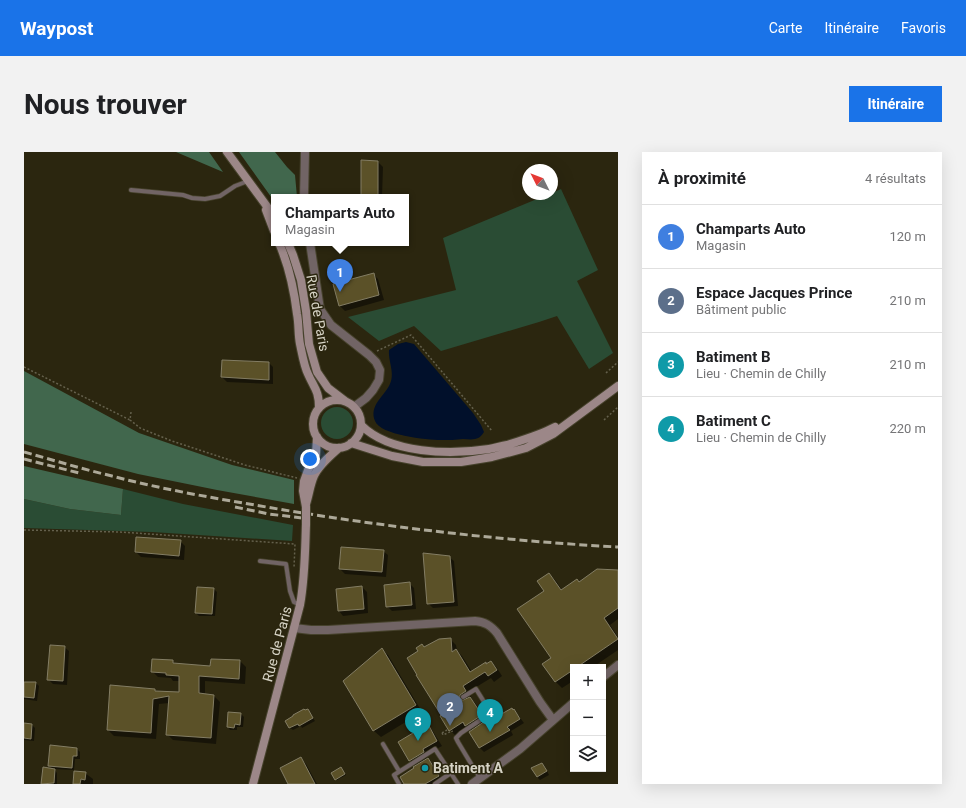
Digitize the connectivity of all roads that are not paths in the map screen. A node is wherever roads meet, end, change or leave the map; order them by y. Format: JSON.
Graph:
{"nodes":[{"id":1,"x":227,"y":152,"type":"edge"},
{"id":2,"x":305,"y":152,"type":"edge"},
{"id":3,"x":248,"y":180,"type":"junction"},
{"id":4,"x":131,"y":190,"type":"dead end"},
{"id":5,"x":304,"y":194,"type":"edge"},
{"id":6,"x":260,"y":196,"type":"junction"},
{"id":7,"x":271,"y":212,"type":"edge"},
{"id":8,"x":271,"y":224,"type":"edge"},
{"id":9,"x":280,"y":246,"type":"edge"},
{"id":10,"x":289,"y":246,"type":"edge"},
{"id":11,"x":310,"y":246,"type":"edge"},
{"id":12,"x":618,"y":386,"type":"edge"},
{"id":13,"x":345,"y":401,"type":"junction"},
{"id":14,"x":354,"y":407,"type":"junction"},
{"id":15,"x":319,"y":408,"type":"junction"},
{"id":16,"x":582,"y":413,"type":"junction"},
{"id":17,"x":361,"y":425,"type":"junction"},
{"id":18,"x":317,"y":437,"type":"junction"},
{"id":19,"x":351,"y":443,"type":"junction"},
{"id":20,"x":339,"y":448,"type":"junction"},
{"id":21,"x":306,"y":507,"type":"junction"},
{"id":22,"x":260,"y":561,"type":"dead end"},
{"id":23,"x":300,"y":605,"type":"junction"},
{"id":24,"x":294,"y":628,"type":"junction"},
{"id":25,"x":618,"y":665,"type":"edge"},
{"id":26,"x":606,"y":675,"type":"edge"},
{"id":27,"x":463,"y":697,"type":"dead end"},
{"id":28,"x":570,"y":706,"type":"edge"},
{"id":29,"x":553,"y":720,"type":"junction"},
{"id":30,"x":383,"y":744,"type":"dead end"},
{"id":31,"x":399,"y":771,"type":"junction"},
{"id":32,"x":451,"y":774,"type":"junction"},
{"id":33,"x":480,"y":778,"type":"junction"},
{"id":34,"x":253,"y":784,"type":"edge"},
{"id":35,"x":399,"y":784,"type":"edge"},
{"id":36,"x":435,"y":784,"type":"edge"},
{"id":37,"x":458,"y":784,"type":"edge"},
{"id":38,"x":472,"y":784,"type":"edge"}],
"edges":[{"from":1,"to":3,"type":"street"},
{"from":2,"to":5,"type":"street"},
{"from":3,"to":4,"type":"lane"},
{"from":3,"to":6,"type":"street"},
{"from":6,"to":7,"type":"street"},
{"from":6,"to":8,"type":"street"},
{"from":9,"to":15,"type":"street","name":"Rue de Paris"},
{"from":10,"to":13,"type":"street","name":"Rue de Paris"},
{"from":11,"to":14,"type":"street"},
{"from":12,"to":16,"type":"street"},
{"from":13,"to":14,"type":"street"},
{"from":13,"to":15,"type":"street"},
{"from":14,"to":17,"type":"street"},
{"from":15,"to":18,"type":"street"},
{"from":16,"to":17,"type":"street"},
{"from":16,"to":19,"type":"street"},
{"from":17,"to":19,"type":"street"},
{"from":18,"to":20,"type":"street"},
{"from":18,"to":21,"type":"street","name":"Rue de Paris"},
{"from":19,"to":20,"type":"street"},
{"from":20,"to":21,"type":"street","name":"Rue de Paris"},
{"from":21,"to":23,"type":"street","name":"Rue de Paris","bridge":true},
{"from":22,"to":23,"type":"lane"},
{"from":23,"to":24,"type":"street","name":"Rue de Paris"},
{"from":24,"to":29,"type":"street"},
{"from":24,"to":34,"type":"street","name":"Rue de Paris"},
{"from":25,"to":26,"type":"street"},
{"from":27,"to":33,"type":"lane"},
{"from":28,"to":29,"type":"street"},
{"from":29,"to":33,"type":"street"},
{"from":30,"to":31,"type":"lane"},
{"from":31,"to":32,"type":"lane"},
{"from":31,"to":35,"type":"lane"},
{"from":32,"to":36,"type":"lane"},
{"from":32,"to":37,"type":"lane"},
{"from":33,"to":38,"type":"street"}]}
